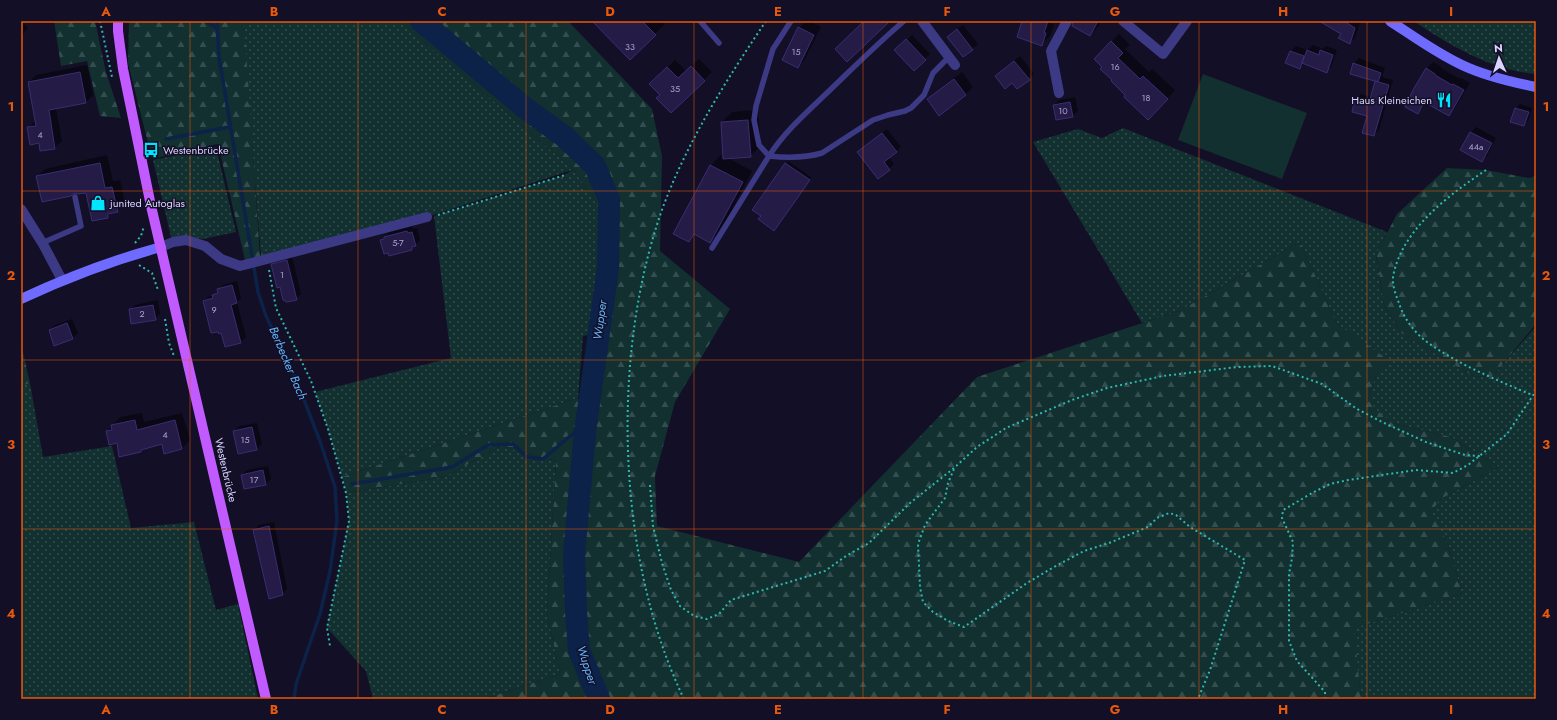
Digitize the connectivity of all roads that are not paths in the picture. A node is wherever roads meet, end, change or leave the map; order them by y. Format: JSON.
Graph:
{"nodes":[{"id":1,"x":118,"y":21,"type":"edge"},
{"id":2,"x":700,"y":21,"type":"edge"},
{"id":3,"x":791,"y":21,"type":"edge"},
{"id":4,"x":904,"y":21,"type":"edge"},
{"id":5,"x":922,"y":21,"type":"edge"},
{"id":6,"x":1067,"y":21,"type":"edge"},
{"id":7,"x":1123,"y":21,"type":"edge"},
{"id":8,"x":1187,"y":21,"type":"edge"},
{"id":9,"x":1390,"y":21,"type":"edge"},
{"id":10,"x":719,"y":43,"type":"dead end"},
{"id":11,"x":952,"y":61,"type":"joint"},
{"id":12,"x":1536,"y":87,"type":"edge"},
{"id":13,"x":1059,"y":93,"type":"dead end"},
{"id":14,"x":769,"y":156,"type":"junction"},
{"id":15,"x":75,"y":197,"type":"dead end"},
{"id":16,"x":21,"y":209,"type":"edge"},
{"id":17,"x":427,"y":217,"type":"road end"},
{"id":18,"x":42,"y":243,"type":"junction"},
{"id":19,"x":161,"y":247,"type":"junction"},
{"id":20,"x":712,"y":248,"type":"dead end"},
{"id":21,"x":62,"y":280,"type":"junction"},
{"id":22,"x":21,"y":299,"type":"edge"},
{"id":23,"x":266,"y":699,"type":"edge"}],
"edges":[{"from":1,"to":19,"type":"main road","name":"Westenbrücke"},
{"from":2,"to":10,"type":"lane"},
{"from":3,"to":14,"type":"lane"},
{"from":4,"to":14,"type":"lane"},
{"from":5,"to":11,"type":"street"},
{"from":6,"to":13,"type":"street"},
{"from":7,"to":8,"type":"street"},
{"from":9,"to":12,"type":"street"},
{"from":11,"to":14,"type":"lane"},
{"from":14,"to":20,"type":"lane"},
{"from":15,"to":18,"type":"lane"},
{"from":16,"to":18,"type":"street"},
{"from":17,"to":19,"type":"street"},
{"from":18,"to":21,"type":"street"},
{"from":19,"to":21,"type":"street"},
{"from":19,"to":23,"type":"main road","name":"Westenbrücke"},
{"from":21,"to":22,"type":"street"}]}
